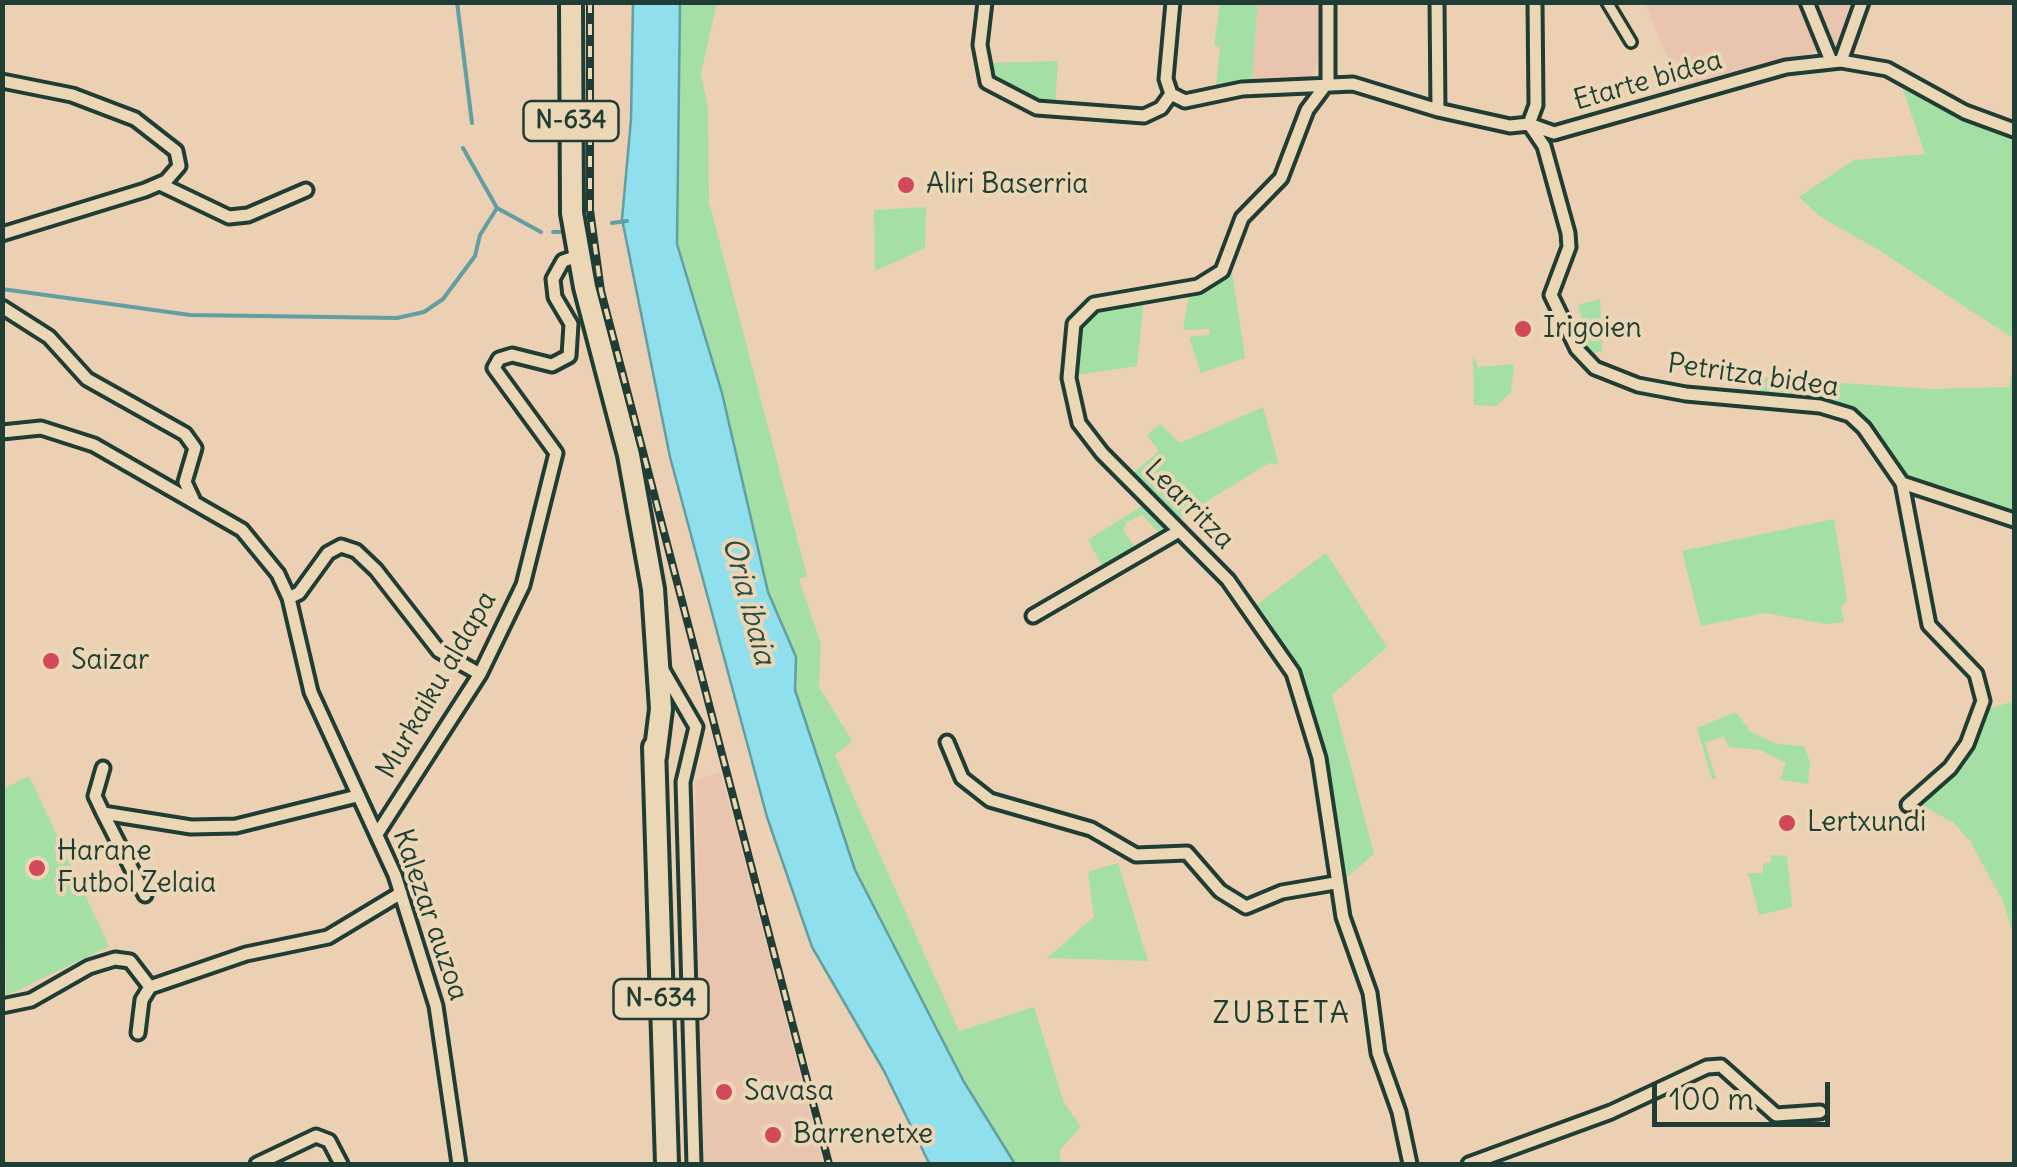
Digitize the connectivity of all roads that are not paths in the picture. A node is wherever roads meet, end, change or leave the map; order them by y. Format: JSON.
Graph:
{"nodes":[{"id":1,"x":571,"y":2,"type":"edge"},
{"id":2,"x":985,"y":2,"type":"edge"},
{"id":3,"x":1173,"y":2,"type":"edge"},
{"id":4,"x":1328,"y":2,"type":"edge"},
{"id":5,"x":1437,"y":2,"type":"edge"},
{"id":6,"x":1535,"y":2,"type":"edge"},
{"id":7,"x":1607,"y":2,"type":"edge"},
{"id":8,"x":1806,"y":2,"type":"edge"},
{"id":9,"x":1862,"y":2,"type":"edge"},
{"id":10,"x":1631,"y":42,"type":"dead end"},
{"id":11,"x":1836,"y":61,"type":"junction"},
{"id":12,"x":2,"y":81,"type":"edge"},
{"id":13,"x":1328,"y":82,"type":"junction"},
{"id":14,"x":1171,"y":94,"type":"junction"},
{"id":15,"x":1438,"y":110,"type":"junction"},
{"id":16,"x":1529,"y":124,"type":"junction"},
{"id":17,"x":2014,"y":130,"type":"edge"},
{"id":18,"x":160,"y":184,"type":"junction"},
{"id":19,"x":306,"y":190,"type":"dead end"},
{"id":20,"x":2,"y":234,"type":"edge"},
{"id":21,"x":578,"y":256,"type":"junction"},
{"id":22,"x":2,"y":307,"type":"edge"},
{"id":23,"x":2,"y":432,"type":"edge"},
{"id":24,"x":1902,"y":483,"type":"junction"},
{"id":25,"x":193,"y":500,"type":"junction"},
{"id":26,"x":2014,"y":520,"type":"edge"},
{"id":27,"x":1179,"y":530,"type":"junction"},
{"id":28,"x":289,"y":598,"type":"junction"},
{"id":29,"x":1034,"y":616,"type":"dead end"},
{"id":30,"x":654,"y":662,"type":"junction"},
{"id":31,"x":480,"y":674,"type":"junction"},
{"id":32,"x":691,"y":716,"type":"junction"},
{"id":33,"x":661,"y":720,"type":"junction"},
{"id":34,"x":947,"y":742,"type":"dead end"},
{"id":35,"x":102,"y":768,"type":"dead end"},
{"id":36,"x":357,"y":796,"type":"junction"},
{"id":37,"x":1908,"y":805,"type":"dead end"},
{"id":38,"x":103,"y":813,"type":"junction"},
{"id":39,"x":378,"y":834,"type":"junction"},
{"id":40,"x":1336,"y":884,"type":"junction"},
{"id":41,"x":401,"y":893,"type":"junction"},
{"id":42,"x":145,"y":896,"type":"dead end"},
{"id":43,"x":150,"y":988,"type":"junction"},
{"id":44,"x":2,"y":1006,"type":"edge"},
{"id":45,"x":138,"y":1034,"type":"dead end"},
{"id":46,"x":1820,"y":1112,"type":"dead end"},
{"id":47,"x":667,"y":1162,"type":"edge"},
{"id":48,"x":257,"y":1164,"type":"edge"},
{"id":49,"x":340,"y":1164,"type":"edge"},
{"id":50,"x":459,"y":1164,"type":"edge"},
{"id":51,"x":694,"y":1164,"type":"edge"},
{"id":52,"x":1410,"y":1164,"type":"edge"},
{"id":53,"x":1469,"y":1164,"type":"edge"}],
"edges":[{"from":1,"to":21,"type":"highway","number":"N-634"},
{"from":2,"to":14,"type":"street"},
{"from":3,"to":14,"type":"street"},
{"from":4,"to":13,"type":"street"},
{"from":5,"to":15,"type":"street"},
{"from":6,"to":16,"type":"street"},
{"from":7,"to":10,"type":"street"},
{"from":8,"to":11,"type":"street"},
{"from":9,"to":11,"type":"street"},
{"from":11,"to":16,"type":"street","name":"Etarte bidea"},
{"from":11,"to":17,"type":"street","name":"Etarte bidea"},
{"from":12,"to":18,"type":"street"},
{"from":13,"to":14,"type":"street","name":"Etarte bidea"},
{"from":13,"to":15,"type":"street","name":"Etarte bidea"},
{"from":13,"to":27,"type":"street","name":"Learritza"},
{"from":15,"to":16,"type":"street","name":"Etarte bidea"},
{"from":16,"to":24,"type":"street","name":"Petritza bidea"},
{"from":18,"to":19,"type":"street"},
{"from":18,"to":20,"type":"street"},
{"from":21,"to":30,"type":"highway","number":"N-634"},
{"from":21,"to":31,"type":"street","name":"Murkaiku aldapa"},
{"from":22,"to":25,"type":"street"},
{"from":23,"to":25,"type":"street","name":"Kalezar auzoa"},
{"from":24,"to":26,"type":"street"},
{"from":24,"to":37,"type":"street","name":"Petritza bidea"},
{"from":25,"to":28,"type":"street","name":"Kalezar auzoa"},
{"from":27,"to":29,"type":"street"},
{"from":27,"to":40,"type":"street","name":"Learritza"},
{"from":28,"to":31,"type":"street"},
{"from":28,"to":36,"type":"street","name":"Kalezar auzoa"},
{"from":30,"to":32,"type":"street"},
{"from":30,"to":33,"type":"highway","number":"N-634"},
{"from":31,"to":39,"type":"street","name":"Murkaiku aldapa"},
{"from":32,"to":33,"type":"street"},
{"from":32,"to":51,"type":"street"},
{"from":33,"to":47,"type":"highway","number":"N-634"},
{"from":34,"to":40,"type":"street"},
{"from":35,"to":38,"type":"street"},
{"from":36,"to":38,"type":"street"},
{"from":36,"to":39,"type":"street","name":"Kalezar auzoa"},
{"from":38,"to":42,"type":"street"},
{"from":39,"to":41,"type":"street","name":"Kalezar auzoa"},
{"from":40,"to":52,"type":"street","name":"Learritza"},
{"from":41,"to":43,"type":"street"},
{"from":41,"to":50,"type":"street","name":"Kalezar auzoa"},
{"from":43,"to":44,"type":"street"},
{"from":43,"to":45,"type":"street"},
{"from":46,"to":53,"type":"street"},
{"from":48,"to":49,"type":"street"}]}
